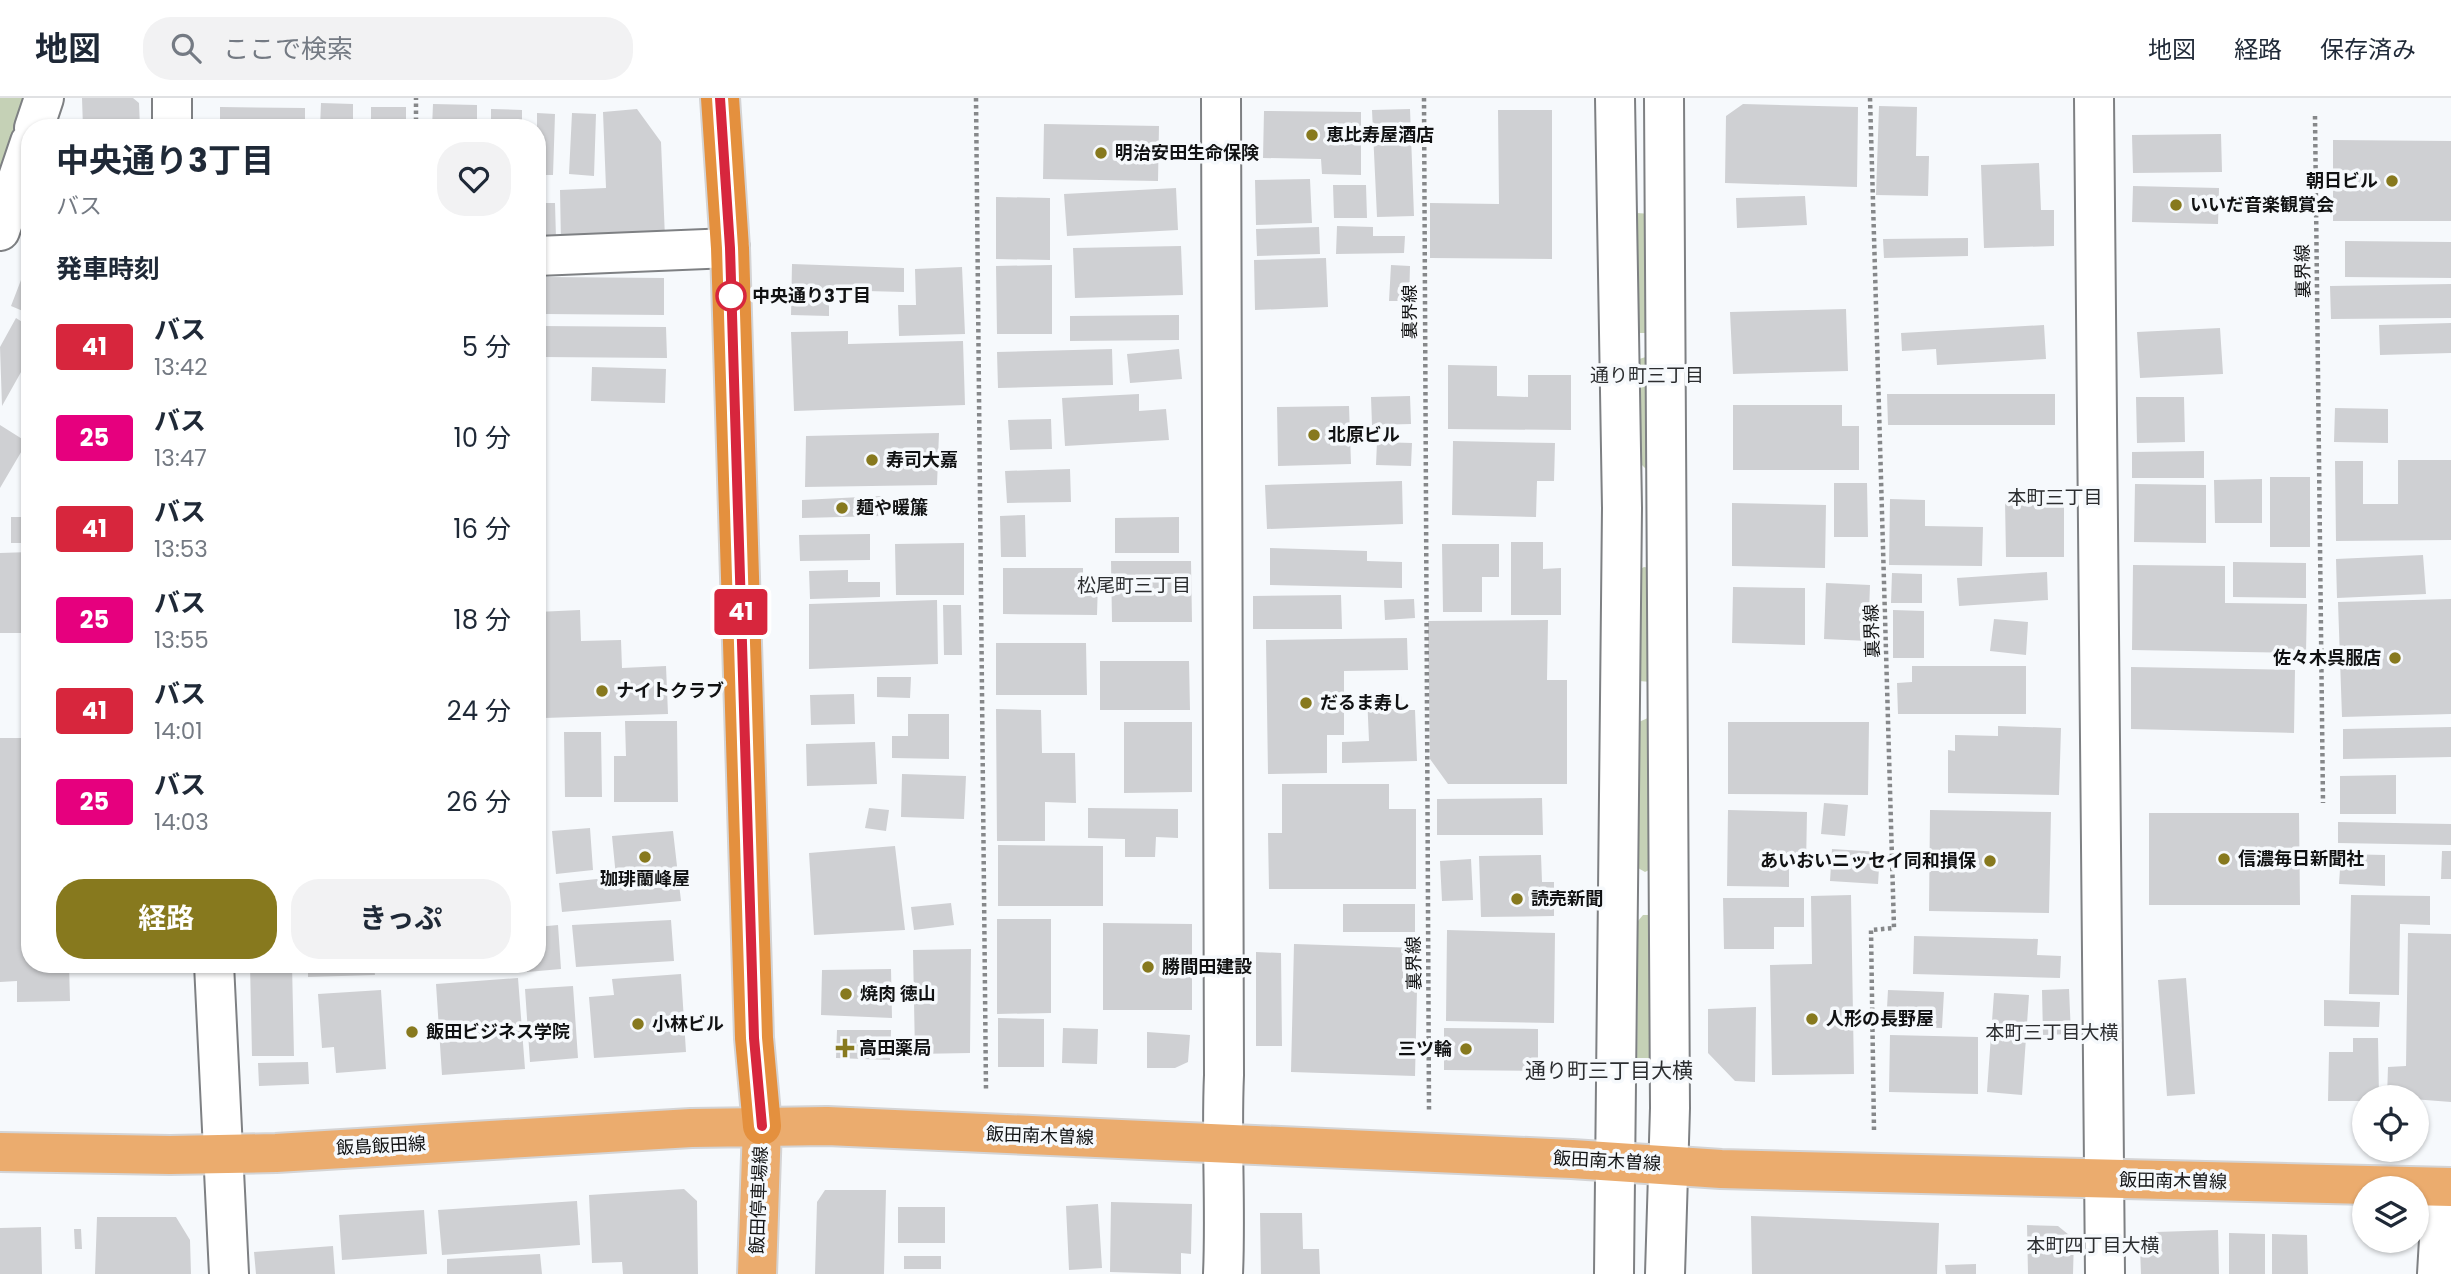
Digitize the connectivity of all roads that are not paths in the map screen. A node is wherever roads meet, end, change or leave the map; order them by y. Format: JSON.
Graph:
{"nodes":[{"id":1,"x":44,"y":98,"type":"edge"},
{"id":2,"x":172,"y":98,"type":"edge"},
{"id":3,"x":720,"y":98,"type":"edge"},
{"id":4,"x":1221,"y":98,"type":"edge"},
{"id":5,"x":1615,"y":98,"type":"edge"},
{"id":6,"x":1664,"y":98,"type":"edge"},
{"id":7,"x":2094,"y":98,"type":"edge"},
{"id":8,"x":37,"y":119,"type":"edge"},
{"id":9,"x":172,"y":119,"type":"edge"},
{"id":10,"x":21,"y":169,"type":"edge"},
{"id":11,"x":0,"y":232,"type":"edge"},
{"id":12,"x":730,"y":248,"type":"junction"},
{"id":13,"x":546,"y":256,"type":"edge"},
{"id":14,"x":215,"y":973,"type":"edge"},
{"id":15,"x":762,"y":1126,"type":"junction"},
{"id":16,"x":1221,"y":1144,"type":"junction"},
{"id":17,"x":0,"y":1153,"type":"edge"},
{"id":18,"x":225,"y":1154,"type":"junction"},
{"id":19,"x":1615,"y":1162,"type":"junction"},
{"id":20,"x":1668,"y":1164,"type":"junction"},
{"id":21,"x":2104,"y":1180,"type":"junction"},
{"id":22,"x":2447,"y":1187,"type":"edge"},
{"id":23,"x":229,"y":1274,"type":"edge"},
{"id":24,"x":757,"y":1274,"type":"edge"},
{"id":25,"x":1223,"y":1274,"type":"edge"},
{"id":26,"x":1614,"y":1274,"type":"edge"},
{"id":27,"x":1665,"y":1274,"type":"edge"},
{"id":28,"x":2105,"y":1274,"type":"edge"},
{"id":29,"x":2437,"y":1274,"type":"edge"}],
"edges":[{"from":1,"to":8,"type":"street"},
{"from":2,"to":9,"type":"street"},
{"from":3,"to":12,"type":"highway"},
{"from":4,"to":16,"type":"street"},
{"from":5,"to":19,"type":"street"},
{"from":6,"to":20,"type":"street"},
{"from":7,"to":21,"type":"street"},
{"from":10,"to":11,"type":"street"},
{"from":12,"to":13,"type":"street"},
{"from":12,"to":15,"type":"highway"},
{"from":14,"to":18,"type":"street"},
{"from":15,"to":16,"type":"main road","name":"飯田南木曽線"},
{"from":15,"to":18,"type":"main road","name":"飯島飯田線"},
{"from":15,"to":24,"type":"main road","name":"飯田停車場線"},
{"from":16,"to":19,"type":"main road","name":"飯田南木曽線"},
{"from":16,"to":25,"type":"street"},
{"from":17,"to":18,"type":"main road","name":"飯島飯田線"},
{"from":18,"to":23,"type":"street"},
{"from":19,"to":20,"type":"main road","name":"飯田南木曽線"},
{"from":19,"to":26,"type":"street"},
{"from":20,"to":21,"type":"main road","name":"飯田南木曽線"},
{"from":20,"to":27,"type":"street"},
{"from":21,"to":22,"type":"main road","name":"飯田南木曽線"},
{"from":21,"to":28,"type":"street"},
{"from":22,"to":29,"type":"street"}]}
